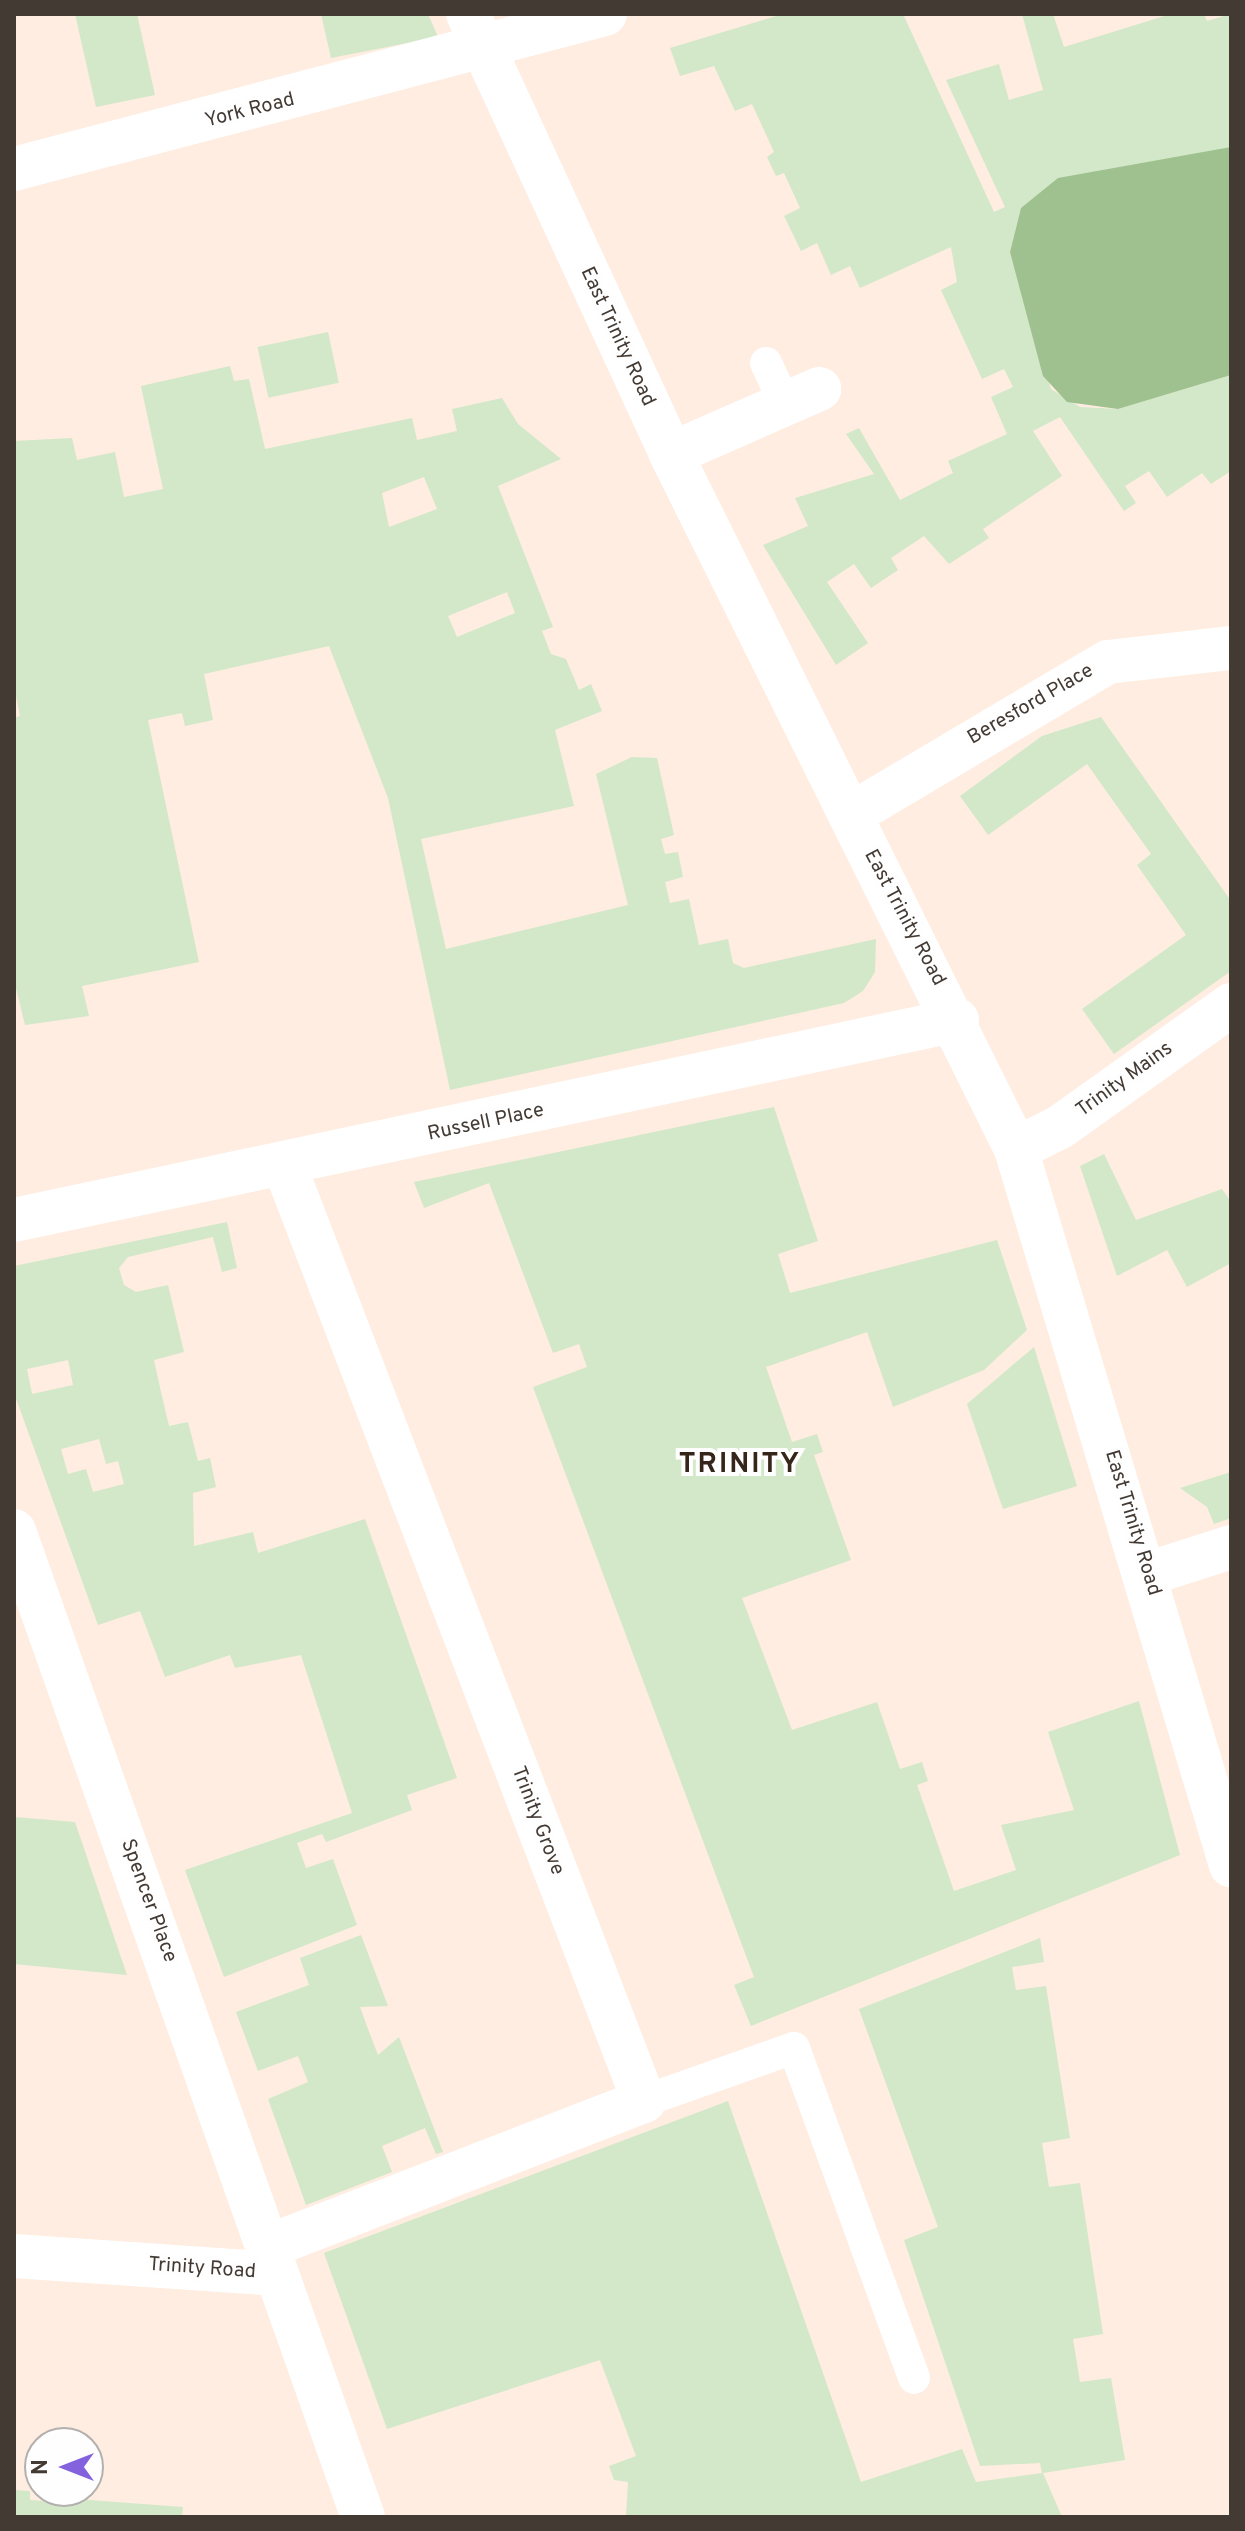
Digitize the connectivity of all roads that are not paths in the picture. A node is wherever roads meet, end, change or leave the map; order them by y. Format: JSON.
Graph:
{"nodes":[{"id":1,"x":605,"y":14,"type":"edge"},
{"id":2,"x":476,"y":31,"type":"edge"},
{"id":3,"x":14,"y":169,"type":"edge"},
{"id":4,"x":766,"y":363,"type":"dead end"},
{"id":5,"x":802,"y":397,"type":"joint"},
{"id":6,"x":671,"y":454,"type":"junction"},
{"id":7,"x":1231,"y":648,"type":"edge"},
{"id":8,"x":850,"y":815,"type":"junction"},
{"id":9,"x":1231,"y":1005,"type":"edge"},
{"id":10,"x":957,"y":1020,"type":"junction"},
{"id":11,"x":1016,"y":1149,"type":"junction"},
{"id":12,"x":284,"y":1164,"type":"junction"},
{"id":13,"x":14,"y":1220,"type":"edge"},
{"id":14,"x":14,"y":1531,"type":"edge"},
{"id":15,"x":1231,"y":1547,"type":"edge"},
{"id":16,"x":1147,"y":1574,"type":"junction"},
{"id":17,"x":1231,"y":1865,"type":"edge"},
{"id":18,"x":644,"y":2101,"type":"junction"},
{"id":19,"x":14,"y":2256,"type":"edge"},
{"id":20,"x":271,"y":2261,"type":"junction"},
{"id":21,"x":914,"y":2378,"type":"dead end"},
{"id":22,"x":363,"y":2517,"type":"edge"}],
"edges":[{"from":1,"to":2,"type":"street","name":"York Road"},
{"from":2,"to":3,"type":"street","name":"York Road"},
{"from":2,"to":6,"type":"street","name":"East Trinity Road"},
{"from":4,"to":5,"type":"lane"},
{"from":5,"to":6,"type":"street"},
{"from":6,"to":8,"type":"street","name":"East Trinity Road"},
{"from":7,"to":8,"type":"street","name":"Beresford Place"},
{"from":8,"to":10,"type":"street","name":"East Trinity Road"},
{"from":9,"to":11,"type":"street","name":"Trinity Mains"},
{"from":10,"to":11,"type":"street","name":"East Trinity Road"},
{"from":10,"to":12,"type":"street","name":"Russell Place"},
{"from":11,"to":16,"type":"street","name":"East Trinity Road"},
{"from":12,"to":13,"type":"street","name":"Russell Place"},
{"from":12,"to":18,"type":"street","name":"Trinity Grove"},
{"from":14,"to":20,"type":"street","name":"Spencer Place"},
{"from":15,"to":16,"type":"street"},
{"from":16,"to":17,"type":"street","name":"East Trinity Road"},
{"from":18,"to":20,"type":"street"},
{"from":18,"to":21,"type":"lane"},
{"from":19,"to":20,"type":"street","name":"Trinity Road"},
{"from":20,"to":22,"type":"street","name":"Trinity Road"}]}
